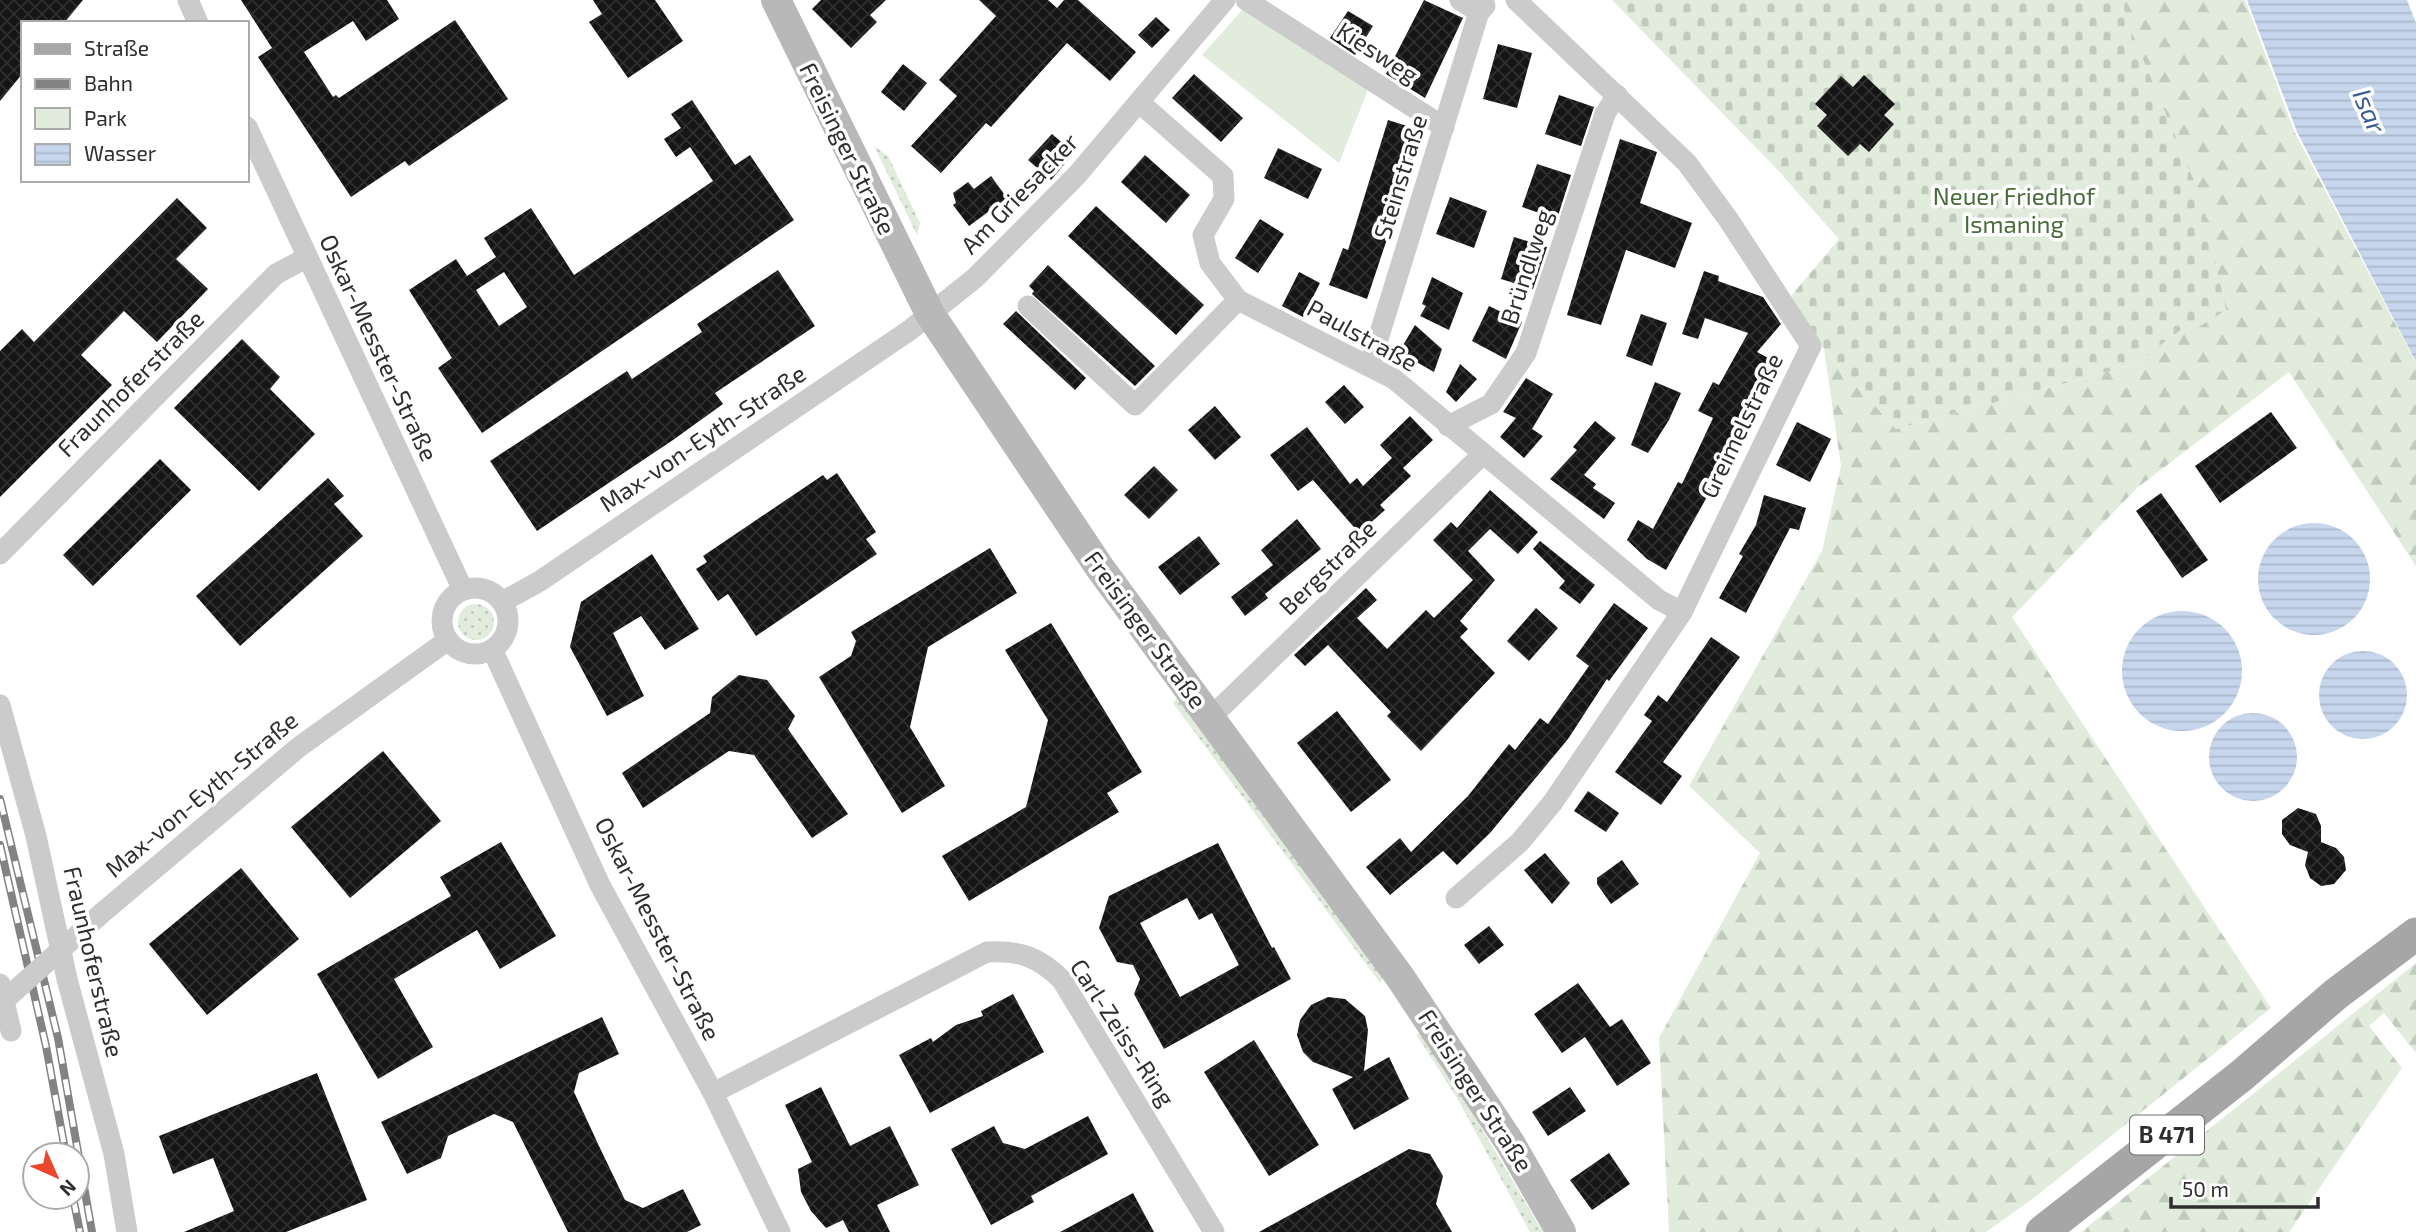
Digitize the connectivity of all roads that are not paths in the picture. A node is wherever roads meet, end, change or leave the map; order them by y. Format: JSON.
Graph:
{"nodes":[{"id":1,"x":188,"y":0,"type":"edge"},
{"id":2,"x":776,"y":0,"type":"edge"},
{"id":3,"x":1225,"y":0,"type":"edge"},
{"id":4,"x":1246,"y":0,"type":"edge"},
{"id":5,"x":1460,"y":0,"type":"edge"},
{"id":6,"x":1515,"y":0,"type":"edge"},
{"id":7,"x":1482,"y":6,"type":"edge"},
{"id":8,"x":197,"y":21,"type":"edge"},
{"id":9,"x":1617,"y":95,"type":"junction"},
{"id":10,"x":1140,"y":103,"type":"junction"},
{"id":11,"x":1444,"y":127,"type":"junction"},
{"id":12,"x":248,"y":129,"type":"edge"},
{"id":13,"x":306,"y":258,"type":"junction"},
{"id":14,"x":1238,"y":300,"type":"junction"},
{"id":15,"x":1028,"y":306,"type":"dead end"},
{"id":16,"x":930,"y":314,"type":"junction"},
{"id":17,"x":1370,"y":365,"type":"junction"},
{"id":18,"x":1448,"y":426,"type":"junction"},
{"id":19,"x":1482,"y":455,"type":"junction"},
{"id":20,"x":0,"y":554,"type":"edge"},
{"id":21,"x":463,"y":590,"type":"junction"},
{"id":22,"x":502,"y":602,"type":"junction"},
{"id":23,"x":1682,"y":612,"type":"junction"},
{"id":24,"x":448,"y":640,"type":"junction"},
{"id":25,"x":492,"y":649,"type":"junction"},
{"id":26,"x":0,"y":705,"type":"edge"},
{"id":27,"x":1210,"y":718,"type":"junction"},
{"id":28,"x":1456,"y":898,"type":"dead end"},
{"id":29,"x":2416,"y":934,"type":"edge"},
{"id":30,"x":0,"y":984,"type":"edge"},
{"id":31,"x":0,"y":1004,"type":"edge"},
{"id":32,"x":11,"y":1031,"type":"dead end"},
{"id":33,"x":713,"y":1093,"type":"junction"},
{"id":34,"x":127,"y":1232,"type":"edge"},
{"id":35,"x":780,"y":1232,"type":"edge"},
{"id":36,"x":1214,"y":1232,"type":"edge"},
{"id":37,"x":1561,"y":1232,"type":"edge"},
{"id":38,"x":2042,"y":1232,"type":"edge"}],
"edges":[{"from":1,"to":8,"type":"street"},
{"from":2,"to":16,"type":"main road","name":"Freisinger Straße"},
{"from":3,"to":10,"type":"street","name":"Am Griesacker"},
{"from":4,"to":11,"type":"street","name":"Kiesweg"},
{"from":5,"to":7,"type":"street"},
{"from":6,"to":7,"type":"street"},
{"from":6,"to":9,"type":"street","name":"Greimelstraße"},
{"from":7,"to":11,"type":"street","name":"Steinstraße"},
{"from":9,"to":18,"type":"street","name":"Bründlweg"},
{"from":9,"to":23,"type":"street","name":"Greimelstraße"},
{"from":10,"to":14,"type":"street"},
{"from":10,"to":16,"type":"street","name":"Am Griesacker"},
{"from":11,"to":17,"type":"street","name":"Steinstraße"},
{"from":12,"to":13,"type":"street","name":"Oskar-Messter-Straße"},
{"from":13,"to":20,"type":"street","name":"Fraunhoferstraße"},
{"from":13,"to":21,"type":"street","name":"Oskar-Messter-Straße"},
{"from":14,"to":15,"type":"street"},
{"from":14,"to":17,"type":"street","name":"Paulstraße"},
{"from":16,"to":22,"type":"street","name":"Max-von-Eyth-Straße"},
{"from":16,"to":27,"type":"main road","name":"Freisinger Straße"},
{"from":17,"to":18,"type":"street","name":"Paulstraße"},
{"from":18,"to":19,"type":"street","name":"Paulstraße"},
{"from":19,"to":23,"type":"street","name":"Paulstraße"},
{"from":19,"to":27,"type":"street","name":"Bergstraße"},
{"from":21,"to":22,"type":"street"},
{"from":21,"to":24,"type":"street"},
{"from":22,"to":25,"type":"street"},
{"from":23,"to":28,"type":"street","name":"Greimelstraße"},
{"from":24,"to":25,"type":"street"},
{"from":24,"to":31,"type":"street","name":"Max-von-Eyth-Straße","bridge":true},
{"from":25,"to":33,"type":"street","name":"Oskar-Messter-Straße"},
{"from":26,"to":34,"type":"street","name":"Fraunhoferstraße"},
{"from":27,"to":37,"type":"main road","name":"Freisinger Straße"},
{"from":29,"to":38,"type":"main road","number":"B 471"},
{"from":30,"to":32,"type":"street"},
{"from":33,"to":35,"type":"street","name":"Oskar-Messter-Straße"},
{"from":33,"to":36,"type":"street","name":"Carl-Zeiss-Ring"}]}
